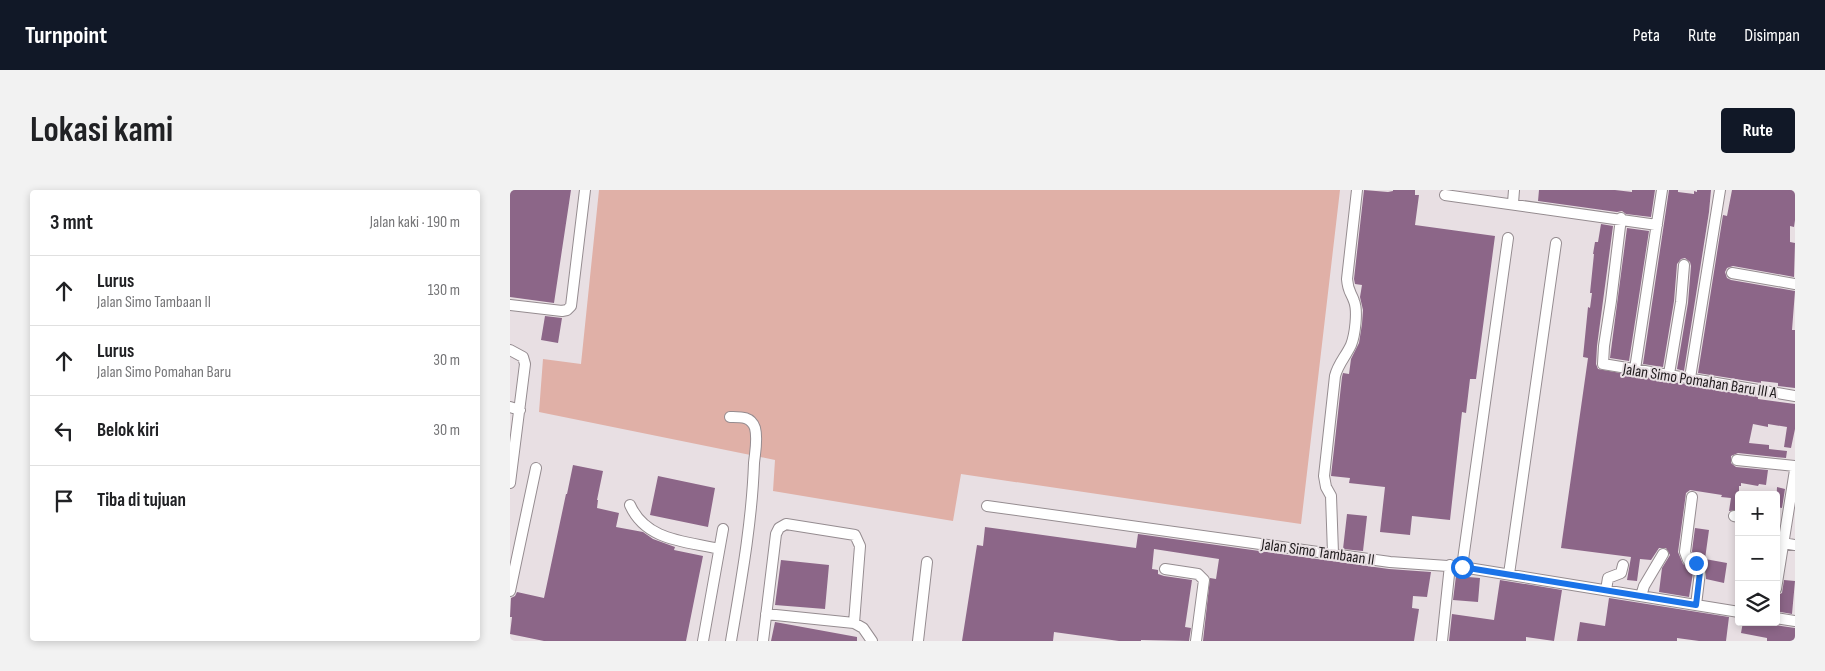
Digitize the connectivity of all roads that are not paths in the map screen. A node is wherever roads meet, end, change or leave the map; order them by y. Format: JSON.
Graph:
{"nodes":[{"id":1,"x":586,"y":190,"type":"edge"},
{"id":2,"x":1357,"y":190,"type":"edge"},
{"id":3,"x":1514,"y":190,"type":"edge"},
{"id":4,"x":1662,"y":190,"type":"edge"},
{"id":5,"x":1720,"y":190,"type":"edge"},
{"id":6,"x":1445,"y":194,"type":"dead end"},
{"id":7,"x":1513,"y":203,"type":"junction"},
{"id":8,"x":1621,"y":218,"type":"junction"},
{"id":9,"x":1657,"y":224,"type":"junction"},
{"id":10,"x":1508,"y":238,"type":"dead end"},
{"id":11,"x":1556,"y":243,"type":"dead end"},
{"id":12,"x":1684,"y":265,"type":"dead end"},
{"id":13,"x":1732,"y":273,"type":"dead end"},
{"id":14,"x":1795,"y":284,"type":"edge"},
{"id":15,"x":510,"y":305,"type":"edge"},
{"id":16,"x":510,"y":350,"type":"edge"},
{"id":17,"x":1635,"y":369,"type":"junction"},
{"id":18,"x":1669,"y":374,"type":"junction"},
{"id":19,"x":1690,"y":378,"type":"junction"},
{"id":20,"x":1795,"y":396,"type":"edge"},
{"id":21,"x":515,"y":408,"type":"edge"},
{"id":22,"x":730,"y":417,"type":"dead end"},
{"id":23,"x":1737,"y":460,"type":"dead end"},
{"id":24,"x":536,"y":468,"type":"dead end"},
{"id":25,"x":1795,"y":469,"type":"edge"},
{"id":26,"x":510,"y":483,"type":"edge"},
{"id":27,"x":1692,"y":497,"type":"dead end"},
{"id":28,"x":630,"y":505,"type":"dead end"},
{"id":29,"x":987,"y":506,"type":"dead end"},
{"id":30,"x":723,"y":529,"type":"dead end"},
{"id":31,"x":1795,"y":545,"type":"edge"},
{"id":32,"x":719,"y":549,"type":"junction"},
{"id":33,"x":1780,"y":549,"type":"edge"},
{"id":34,"x":1333,"y":553,"type":"junction"},
{"id":35,"x":1663,"y":554,"type":"dead end"},
{"id":36,"x":927,"y":562,"type":"dead end"},
{"id":37,"x":1450,"y":565,"type":"junction"},
{"id":38,"x":1622,"y":566,"type":"dead end"},
{"id":39,"x":1462,"y":567,"type":"junction"},
{"id":40,"x":1165,"y":569,"type":"dead end"},
{"id":41,"x":1509,"y":574,"type":"junction"},
{"id":42,"x":510,"y":590,"type":"edge"},
{"id":43,"x":1606,"y":590,"type":"junction"},
{"id":44,"x":1645,"y":597,"type":"junction"},
{"id":45,"x":1696,"y":605,"type":"junction"},
{"id":46,"x":1735,"y":611,"type":"edge"},
{"id":47,"x":766,"y":614,"type":"junction"},
{"id":48,"x":1780,"y":619,"type":"edge"},
{"id":49,"x":1795,"y":621,"type":"edge"},
{"id":50,"x":854,"y":623,"type":"junction"},
{"id":51,"x":703,"y":641,"type":"edge"},
{"id":52,"x":731,"y":641,"type":"edge"},
{"id":53,"x":763,"y":641,"type":"edge"},
{"id":54,"x":872,"y":641,"type":"edge"},
{"id":55,"x":918,"y":641,"type":"edge"},
{"id":56,"x":1196,"y":641,"type":"edge"},
{"id":57,"x":1442,"y":641,"type":"edge"}],
"edges":[{"from":1,"to":15,"type":"street"},
{"from":2,"to":34,"type":"street"},
{"from":3,"to":7,"type":"street"},
{"from":4,"to":9,"type":"street"},
{"from":5,"to":19,"type":"street"},
{"from":6,"to":7,"type":"street"},
{"from":7,"to":8,"type":"street"},
{"from":8,"to":9,"type":"street"},
{"from":8,"to":17,"type":"street","name":"Jalan Simo Pomahan Baru III A"},
{"from":9,"to":17,"type":"street"},
{"from":10,"to":39,"type":"street"},
{"from":11,"to":41,"type":"street"},
{"from":12,"to":18,"type":"street"},
{"from":13,"to":14,"type":"street"},
{"from":16,"to":21,"type":"street"},
{"from":17,"to":18,"type":"street","name":"Jalan Simo Pomahan Baru III A"},
{"from":18,"to":19,"type":"street","name":"Jalan Simo Pomahan Baru III A"},
{"from":19,"to":20,"type":"street","name":"Jalan Simo Pomahan Baru III A"},
{"from":21,"to":26,"type":"street"},
{"from":22,"to":52,"type":"street"},
{"from":23,"to":25,"type":"street"},
{"from":24,"to":42,"type":"street"},
{"from":25,"to":33,"type":"street"},
{"from":27,"to":45,"type":"street"},
{"from":28,"to":32,"type":"street"},
{"from":29,"to":34,"type":"street","name":"Jalan Simo Tambaan II"},
{"from":30,"to":32,"type":"street"},
{"from":31,"to":33,"type":"street"},
{"from":32,"to":51,"type":"street"},
{"from":34,"to":37,"type":"street","name":"Jalan Simo Tambaan II"},
{"from":35,"to":44,"type":"street"},
{"from":36,"to":55,"type":"street"},
{"from":37,"to":39,"type":"street","name":"Jalan Simo Tambaan II"},
{"from":37,"to":57,"type":"street"},
{"from":38,"to":43,"type":"street"},
{"from":39,"to":41,"type":"street","name":"Jalan Simo Tambaan II"},
{"from":40,"to":56,"type":"street"},
{"from":41,"to":43,"type":"street","name":"Jalan Simo Tambaan II"},
{"from":43,"to":44,"type":"street","name":"Jalan Simo Tambaan II"},
{"from":44,"to":45,"type":"street","name":"Jalan Simo Tambaan II"},
{"from":45,"to":46,"type":"street","name":"Jalan Simo Tambaan II"},
{"from":47,"to":50,"type":"street"},
{"from":47,"to":50,"type":"street"},
{"from":47,"to":53,"type":"street"},
{"from":48,"to":49,"type":"street"},
{"from":50,"to":54,"type":"street"}]}
